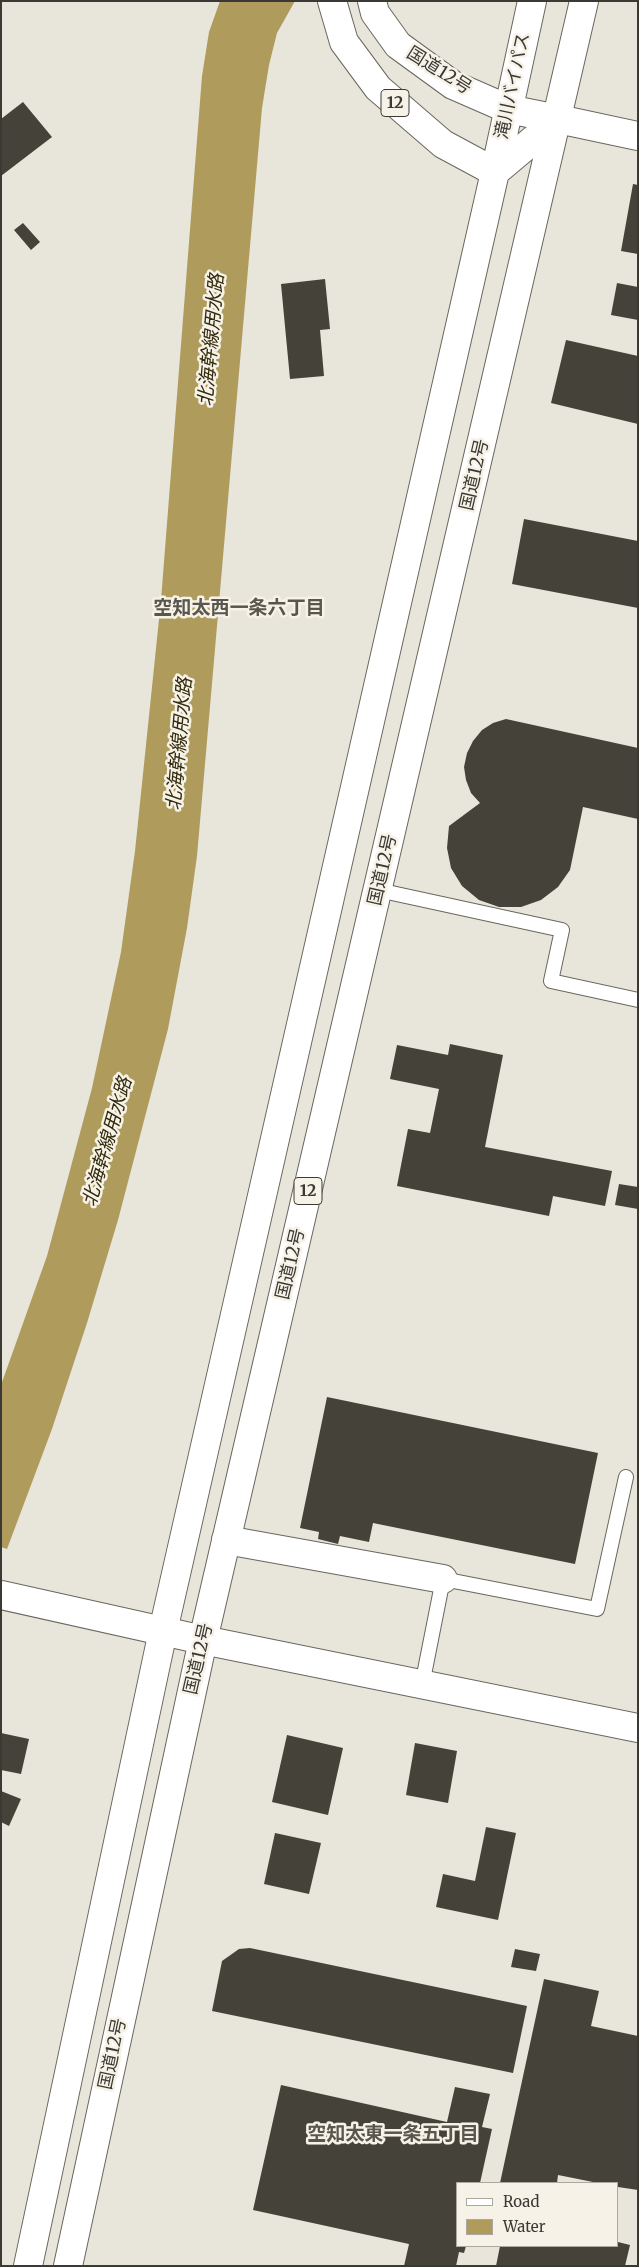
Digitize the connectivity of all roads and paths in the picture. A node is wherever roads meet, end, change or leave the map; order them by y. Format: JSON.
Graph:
{"nodes":[{"id":1,"x":332,"y":1,"type":"edge"},
{"id":2,"x":372,"y":1,"type":"edge"},
{"id":3,"x":532,"y":1,"type":"edge"},
{"id":4,"x":584,"y":1,"type":"edge"},
{"id":5,"x":508,"y":109,"type":"junction"},
{"id":6,"x":558,"y":119,"type":"junction"},
{"id":7,"x":638,"y":136,"type":"edge"},
{"id":8,"x":495,"y":172,"type":"junction"},
{"id":9,"x":378,"y":890,"type":"junction"},
{"id":10,"x":638,"y":1000,"type":"edge"},
{"id":11,"x":626,"y":1477,"type":"dead end"},
{"id":12,"x":226,"y":1540,"type":"junction"},
{"id":13,"x":443,"y":1579,"type":"junction"},
{"id":14,"x":1,"y":1595,"type":"edge"},
{"id":15,"x":163,"y":1631,"type":"junction"},
{"id":16,"x":203,"y":1640,"type":"junction"},
{"id":17,"x":422,"y":1685,"type":"junction"},
{"id":18,"x":638,"y":1728,"type":"edge"},
{"id":19,"x":28,"y":2266,"type":"edge"},
{"id":20,"x":68,"y":2266,"type":"edge"}],
"edges":[{"from":1,"to":8,"type":"main road","number":"12"},
{"from":2,"to":5,"type":"main road","name":"国道12号"},
{"from":3,"to":5,"type":"main road","name":"滝川バイパス"},
{"from":4,"to":6,"type":"main road","number":"12"},
{"from":5,"to":6,"type":"main road","name":"国道12号"},
{"from":5,"to":8,"type":"main road","name":"滝川バイパス"},
{"from":6,"to":7,"type":"main road"},
{"from":6,"to":8,"type":"main road"},
{"from":6,"to":9,"type":"main road","name":"国道12号","number":"12"},
{"from":8,"to":15,"type":"main road"},
{"from":9,"to":10,"type":"lane"},
{"from":9,"to":12,"type":"main road","name":"国道12号","number":"12"},
{"from":11,"to":13,"type":"lane"},
{"from":12,"to":13,"type":"main road"},
{"from":12,"to":16,"type":"main road","name":"国道12号","number":"12"},
{"from":13,"to":17,"type":"lane"},
{"from":14,"to":15,"type":"main road"},
{"from":15,"to":16,"type":"main road"},
{"from":15,"to":19,"type":"main road"},
{"from":16,"to":17,"type":"main road"},
{"from":16,"to":20,"type":"main road","name":"国道12号","number":"12"},
{"from":17,"to":18,"type":"main road"}]}
